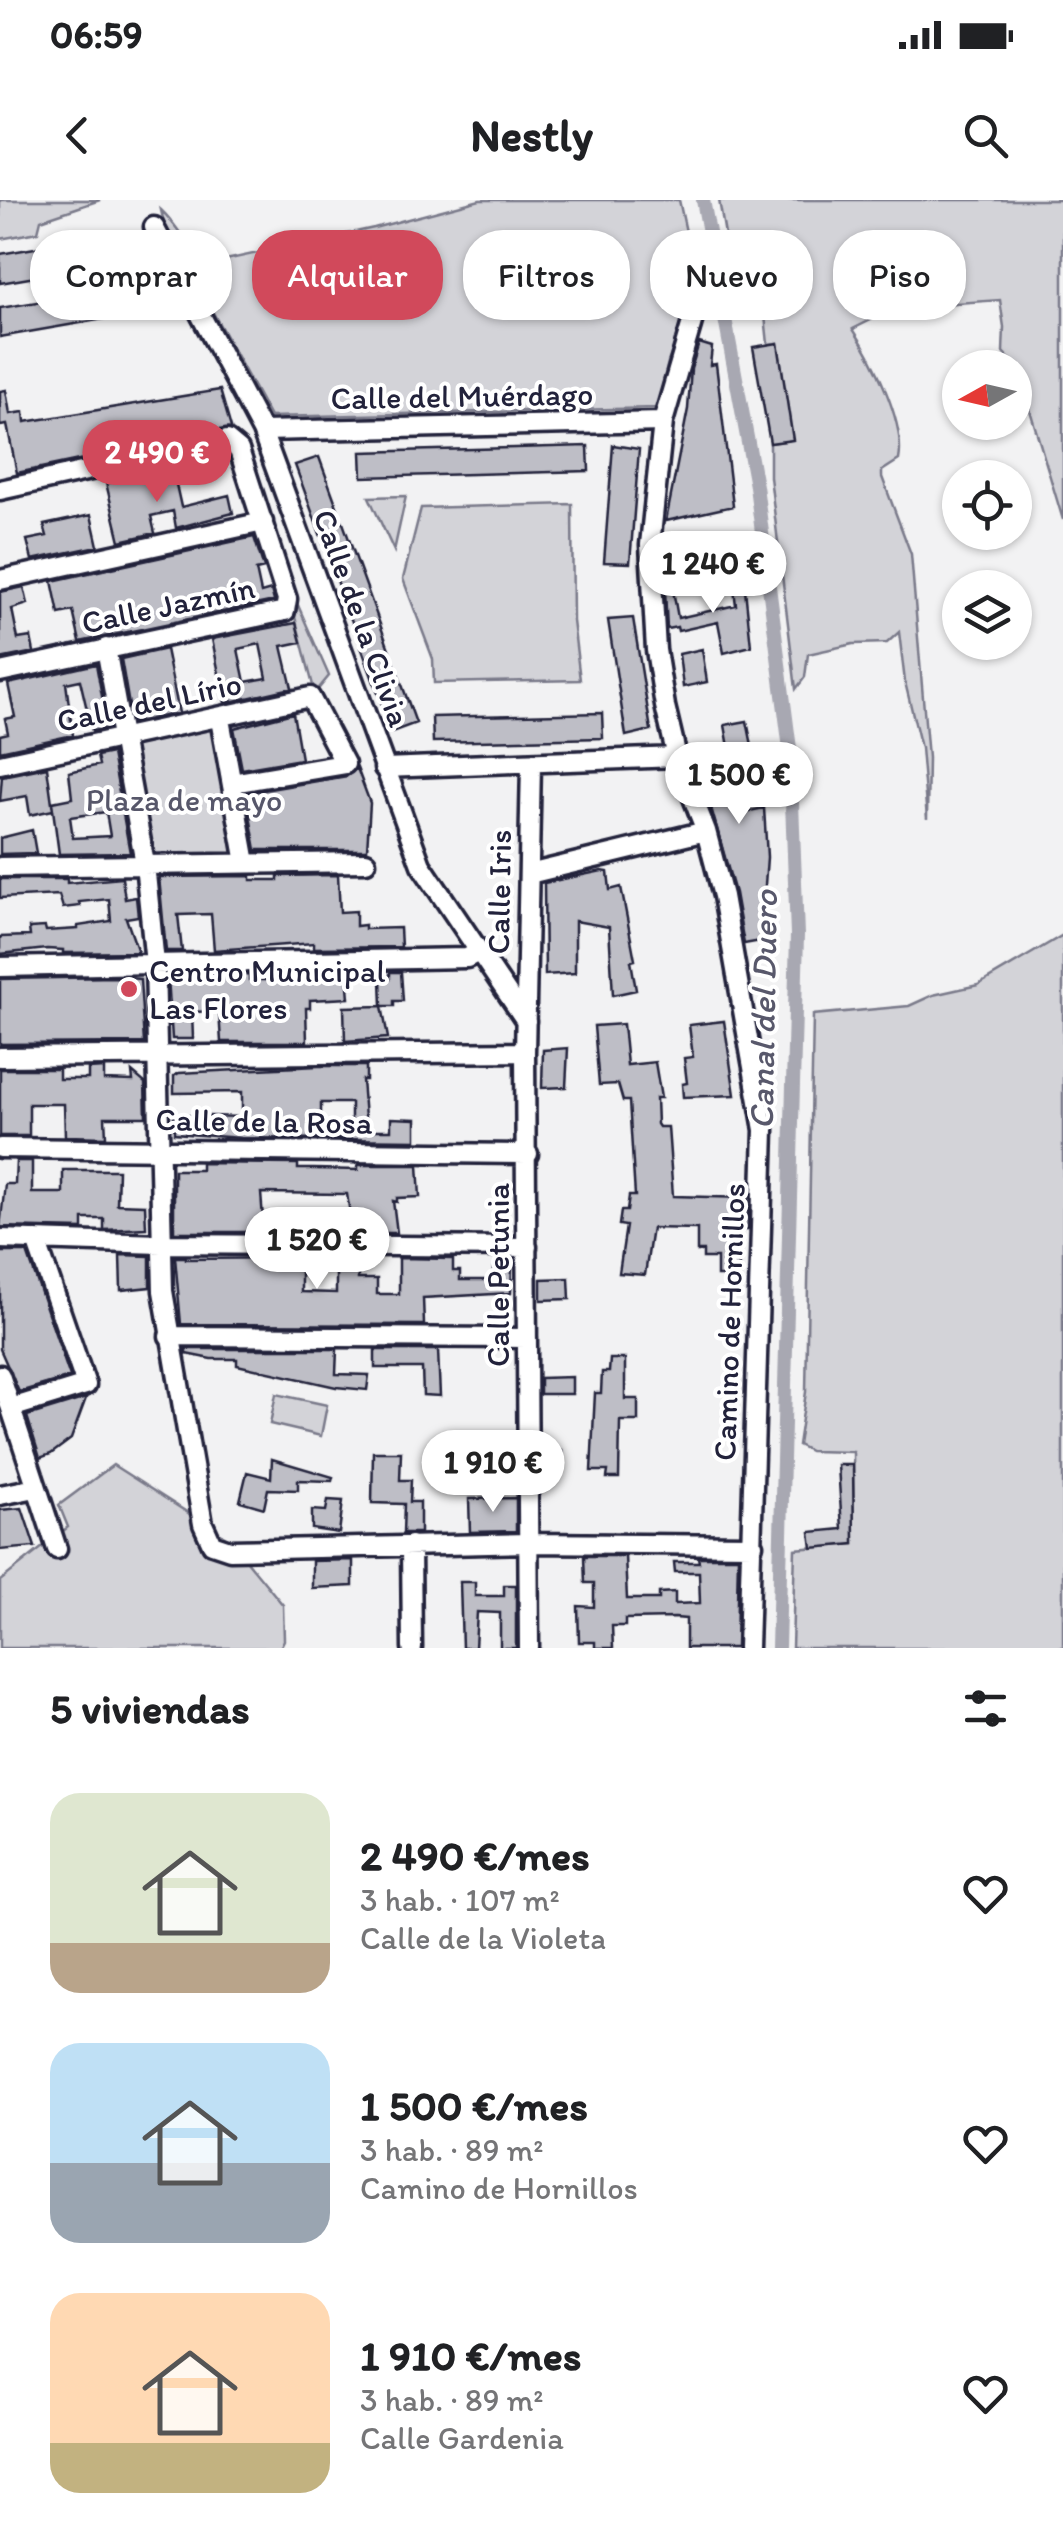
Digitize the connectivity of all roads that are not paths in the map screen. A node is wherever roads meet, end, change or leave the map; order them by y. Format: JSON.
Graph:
{"nodes":[{"id":1,"x":154,"y":227,"type":"dead end"},
{"id":2,"x":693,"y":320,"type":"edge"},
{"id":3,"x":663,"y":422,"type":"junction"},
{"id":4,"x":262,"y":431,"type":"junction"},
{"id":5,"x":0,"y":490,"type":"edge"},
{"id":6,"x":263,"y":522,"type":"junction"},
{"id":7,"x":0,"y":580,"type":"edge"},
{"id":8,"x":106,"y":648,"type":"junction"},
{"id":9,"x":0,"y":672,"type":"edge"},
{"id":10,"x":220,"y":719,"type":"junction"},
{"id":11,"x":124,"y":737,"type":"junction"},
{"id":12,"x":677,"y":757,"type":"junction"},
{"id":13,"x":0,"y":764,"type":"edge"},
{"id":14,"x":531,"y":764,"type":"junction"},
{"id":15,"x":384,"y":768,"type":"junction"},
{"id":16,"x":232,"y":783,"type":"junction"},
{"id":17,"x":706,"y":832,"type":"junction"},
{"id":18,"x":366,"y":862,"type":"dead end"},
{"id":19,"x":246,"y":863,"type":"junction"},
{"id":20,"x":145,"y":864,"type":"junction"},
{"id":21,"x":0,"y":867,"type":"edge"},
{"id":22,"x":529,"y":874,"type":"junction"},
{"id":23,"x":480,"y":951,"type":"junction"},
{"id":24,"x":155,"y":964,"type":"junction"},
{"id":25,"x":0,"y":966,"type":"edge"},
{"id":26,"x":527,"y":1021,"type":"junction"},
{"id":27,"x":525,"y":1052,"type":"junction"},
{"id":28,"x":157,"y":1055,"type":"junction"},
{"id":29,"x":0,"y":1057,"type":"edge"},
{"id":30,"x":0,"y":1148,"type":"edge"},
{"id":31,"x":158,"y":1150,"type":"junction"},
{"id":32,"x":528,"y":1154,"type":"junction"},
{"id":33,"x":0,"y":1239,"type":"edge"},
{"id":34,"x":36,"y":1240,"type":"junction"},
{"id":35,"x":161,"y":1244,"type":"junction"},
{"id":36,"x":528,"y":1247,"type":"junction"},
{"id":37,"x":169,"y":1336,"type":"junction"},
{"id":38,"x":528,"y":1338,"type":"junction"},
{"id":39,"x":0,"y":1375,"type":"edge"},
{"id":40,"x":11,"y":1408,"type":"junction"},
{"id":41,"x":36,"y":1488,"type":"junction"},
{"id":42,"x":0,"y":1494,"type":"edge"},
{"id":43,"x":528,"y":1543,"type":"junction"},
{"id":44,"x":753,"y":1544,"type":"junction"},
{"id":45,"x":412,"y":1545,"type":"junction"},
{"id":46,"x":57,"y":1549,"type":"dead end"},
{"id":47,"x":412,"y":1648,"type":"edge"},
{"id":48,"x":529,"y":1648,"type":"edge"},
{"id":49,"x":748,"y":1648,"type":"edge"}],
"edges":[{"from":1,"to":4,"type":"street","name":"Calle de la Clivia"},
{"from":2,"to":3,"type":"street","name":"Camino de Hornillos"},
{"from":3,"to":4,"type":"street","name":"Calle del Muérdago"},
{"from":3,"to":12,"type":"street","name":"Camino de Hornillos"},
{"from":4,"to":15,"type":"street","name":"Calle de la Clivia"},
{"from":5,"to":6,"type":"street","name":"Calle Jazmín"},
{"from":6,"to":7,"type":"street"},
{"from":6,"to":8,"type":"street","name":"Calle Jazmín"},
{"from":8,"to":9,"type":"street","name":"Calle Jazmín"},
{"from":8,"to":11,"type":"street"},
{"from":10,"to":11,"type":"street","name":"Calle del Lírio"},
{"from":10,"to":16,"type":"street"},
{"from":10,"to":16,"type":"street","name":"Calle del Lírio"},
{"from":11,"to":13,"type":"street","name":"Calle del Lírio"},
{"from":11,"to":20,"type":"street"},
{"from":12,"to":14,"type":"street"},
{"from":12,"to":17,"type":"street","name":"Camino de Hornillos"},
{"from":14,"to":15,"type":"street"},
{"from":14,"to":22,"type":"street","name":"Calle Iris"},
{"from":15,"to":23,"type":"street","name":"Calle de la Clivia"},
{"from":16,"to":19,"type":"street"},
{"from":17,"to":22,"type":"street"},
{"from":17,"to":44,"type":"street","name":"Camino de Hornillos"},
{"from":18,"to":19,"type":"street"},
{"from":19,"to":20,"type":"street"},
{"from":20,"to":21,"type":"street"},
{"from":20,"to":24,"type":"street"},
{"from":22,"to":26,"type":"street","name":"Calle Iris"},
{"from":23,"to":24,"type":"street"},
{"from":23,"to":26,"type":"street","name":"Calle de la Clivia"},
{"from":24,"to":25,"type":"street"},
{"from":24,"to":28,"type":"street"},
{"from":26,"to":27,"type":"street","name":"Calle Petunia"},
{"from":27,"to":28,"type":"street"},
{"from":27,"to":32,"type":"street","name":"Calle Petunia"},
{"from":28,"to":29,"type":"street"},
{"from":28,"to":31,"type":"street"},
{"from":30,"to":31,"type":"street","name":"Calle de la Rosa"},
{"from":31,"to":32,"type":"street","name":"Calle de la Rosa"},
{"from":31,"to":35,"type":"street"},
{"from":32,"to":36,"type":"street","name":"Calle Petunia"},
{"from":33,"to":34,"type":"street"},
{"from":34,"to":35,"type":"street"},
{"from":34,"to":40,"type":"street"},
{"from":35,"to":36,"type":"street"},
{"from":35,"to":37,"type":"street"},
{"from":36,"to":38,"type":"street","name":"Calle Petunia"},
{"from":37,"to":38,"type":"street"},
{"from":37,"to":45,"type":"street"},
{"from":38,"to":43,"type":"street","name":"Calle Petunia"},
{"from":39,"to":40,"type":"street"},
{"from":40,"to":41,"type":"street"},
{"from":41,"to":42,"type":"street"},
{"from":41,"to":46,"type":"street"},
{"from":43,"to":44,"type":"street"},
{"from":43,"to":45,"type":"street"},
{"from":43,"to":48,"type":"street","name":"Calle Petunia"},
{"from":44,"to":49,"type":"street","name":"Camino de Hornillos"},
{"from":45,"to":47,"type":"street"}]}
